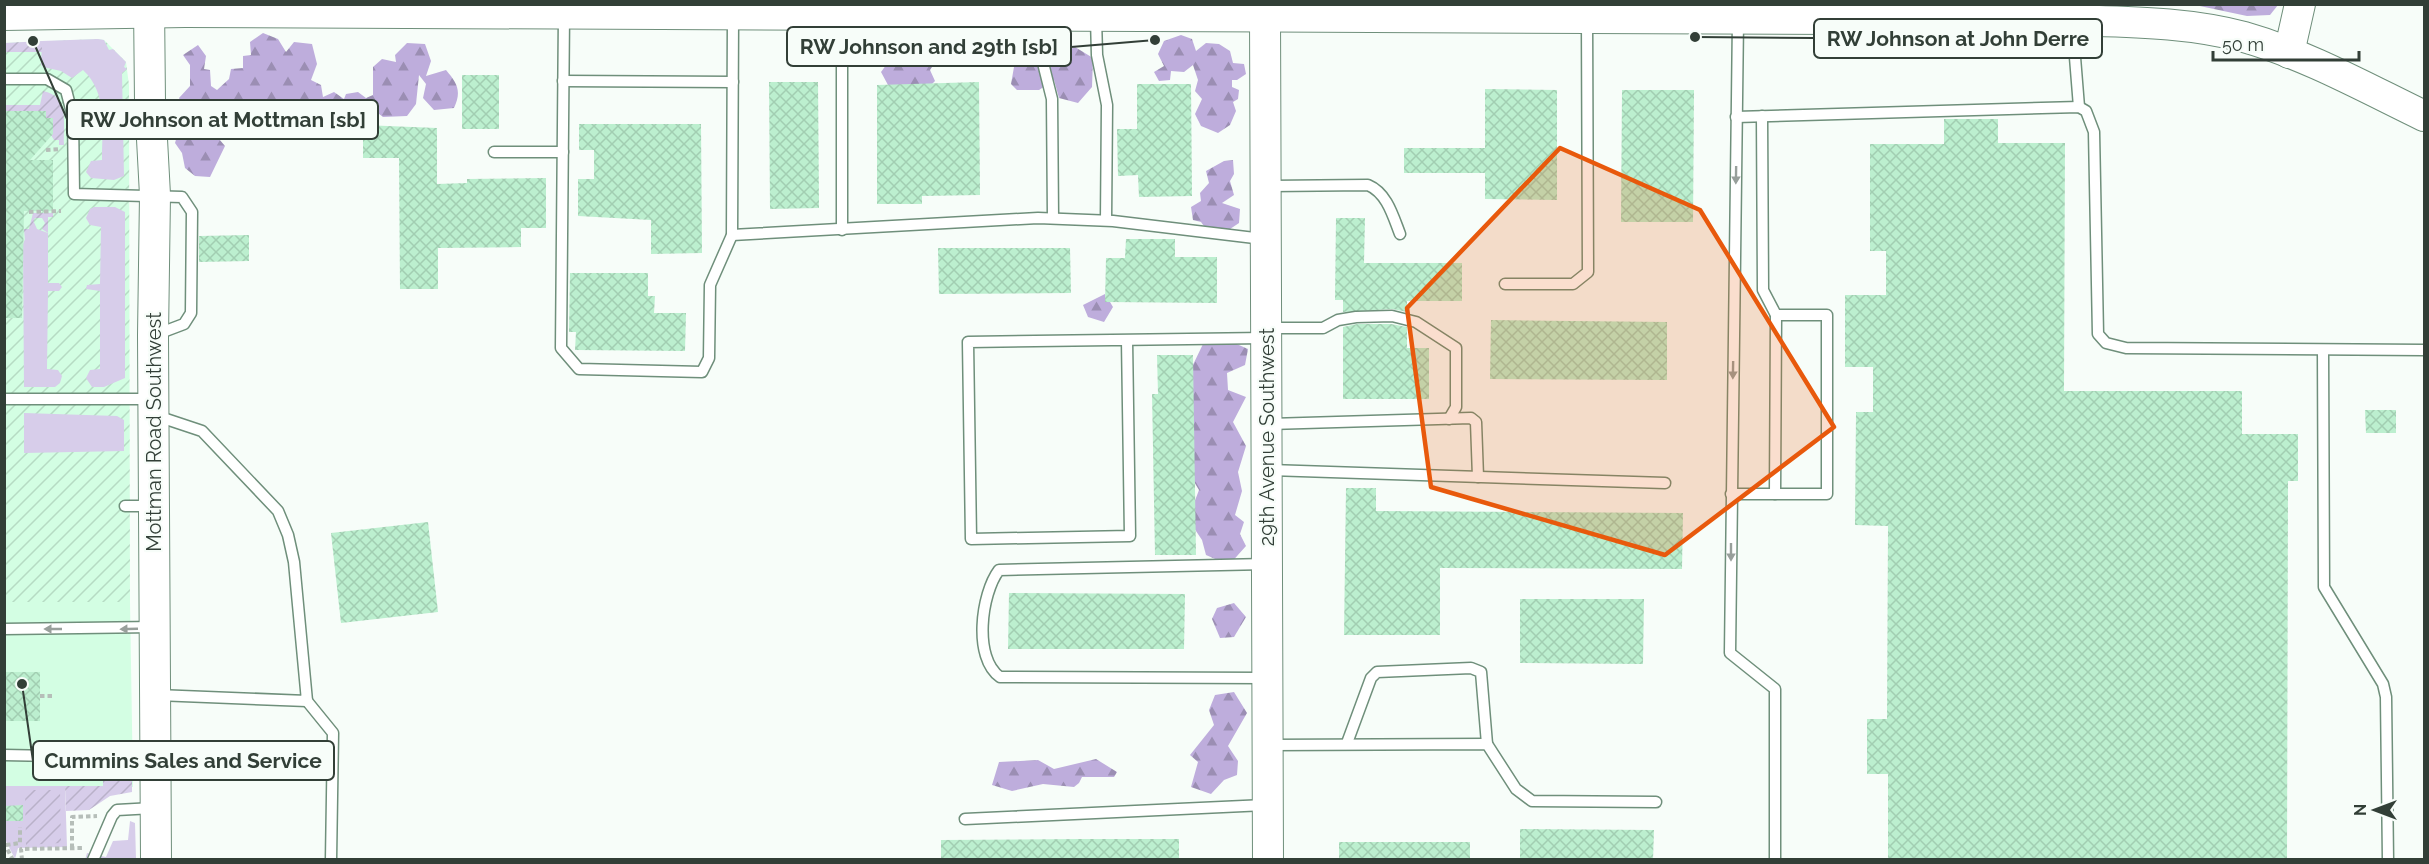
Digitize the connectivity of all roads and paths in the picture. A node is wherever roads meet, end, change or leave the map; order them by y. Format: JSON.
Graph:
{"nodes":[{"id":1,"x":2300,"y":4,"type":"edge"},
{"id":2,"x":149,"y":9,"type":"edge"},
{"id":3,"x":252,"y":9,"type":"edge"},
{"id":4,"x":536,"y":10,"type":"edge"},
{"id":5,"x":1904,"y":11,"type":"edge"},
{"id":6,"x":1599,"y":12,"type":"edge"},
{"id":7,"x":733,"y":14,"type":"junction"},
{"id":8,"x":842,"y":14,"type":"junction"},
{"id":9,"x":4,"y":15,"type":"edge"},
{"id":10,"x":1042,"y":15,"type":"junction"},
{"id":11,"x":1096,"y":15,"type":"junction"},
{"id":12,"x":1265,"y":15,"type":"junction"},
{"id":13,"x":1738,"y":16,"type":"junction"},
{"id":14,"x":2072,"y":20,"type":"junction"},
{"id":15,"x":2289,"y":53,"type":"junction"},
{"id":16,"x":4,"y":79,"type":"edge"},
{"id":17,"x":563,"y":81,"type":"junction"},
{"id":18,"x":733,"y":82,"type":"junction"},
{"id":19,"x":2079,"y":107,"type":"junction"},
{"id":20,"x":1762,"y":116,"type":"junction"},
{"id":21,"x":2424,"y":116,"type":"edge"},
{"id":22,"x":1736,"y":117,"type":"junction"},
{"id":23,"x":61,"y":149,"type":"dead end"},
{"id":24,"x":46,"y":150,"type":"dead end"},
{"id":25,"x":494,"y":152,"type":"dead end"},
{"id":26,"x":562,"y":152,"type":"junction"},
{"id":27,"x":1266,"y":186,"type":"junction"},
{"id":28,"x":155,"y":195,"type":"junction"},
{"id":29,"x":61,"y":211,"type":"dead end"},
{"id":30,"x":29,"y":212,"type":"dead end"},
{"id":31,"x":1053,"y":218,"type":"junction"},
{"id":32,"x":1106,"y":220,"type":"junction"},
{"id":33,"x":842,"y":230,"type":"junction"},
{"id":34,"x":1400,"y":234,"type":"dead end"},
{"id":35,"x":732,"y":235,"type":"junction"},
{"id":36,"x":1266,"y":239,"type":"junction"},
{"id":37,"x":1505,"y":284,"type":"dead end"},
{"id":38,"x":1776,"y":315,"type":"junction"},
{"id":39,"x":1266,"y":333,"type":"junction"},
{"id":40,"x":1127,"y":340,"type":"junction"},
{"id":41,"x":2323,"y":350,"type":"junction"},
{"id":42,"x":2424,"y":350,"type":"edge"},
{"id":43,"x":4,"y":399,"type":"edge"},
{"id":44,"x":154,"y":407,"type":"junction"},
{"id":45,"x":1449,"y":419,"type":"junction"},
{"id":46,"x":1267,"y":424,"type":"junction"},
{"id":47,"x":1267,"y":470,"type":"junction"},
{"id":48,"x":1478,"y":477,"type":"junction"},
{"id":49,"x":1665,"y":483,"type":"dead end"},
{"id":50,"x":1731,"y":494,"type":"junction"},
{"id":51,"x":1775,"y":494,"type":"junction"},
{"id":52,"x":1268,"y":564,"type":"junction"},
{"id":53,"x":155,"y":627,"type":"junction"},
{"id":54,"x":4,"y":629,"type":"edge"},
{"id":55,"x":1268,"y":678,"type":"junction"},
{"id":56,"x":156,"y":695,"type":"junction"},
{"id":57,"x":40,"y":696,"type":"dead end"},
{"id":58,"x":54,"y":696,"type":"dead end"},
{"id":59,"x":307,"y":701,"type":"junction"},
{"id":60,"x":1347,"y":743,"type":"junction"},
{"id":61,"x":1487,"y":744,"type":"junction"},
{"id":62,"x":1268,"y":745,"type":"junction"},
{"id":63,"x":4,"y":755,"type":"edge"},
{"id":64,"x":156,"y":758,"type":"junction"},
{"id":65,"x":1656,"y":802,"type":"dead end"},
{"id":66,"x":1268,"y":805,"type":"junction"},
{"id":67,"x":156,"y":808,"type":"junction"},
{"id":68,"x":100,"y":816,"type":"dead end"},
{"id":69,"x":965,"y":819,"type":"dead end"},
{"id":70,"x":20,"y":827,"type":"dead end"},
{"id":71,"x":5,"y":844,"type":"edge"},
{"id":72,"x":72,"y":848,"type":"junction"},
{"id":73,"x":86,"y":848,"type":"dead end"},
{"id":74,"x":13,"y":860,"type":"edge"},
{"id":75,"x":22,"y":860,"type":"edge"},
{"id":76,"x":93,"y":860,"type":"edge"},
{"id":77,"x":156,"y":860,"type":"edge"},
{"id":78,"x":331,"y":860,"type":"edge"},
{"id":79,"x":1268,"y":860,"type":"edge"},
{"id":80,"x":1775,"y":860,"type":"edge"},
{"id":81,"x":2388,"y":860,"type":"edge"}],
"edges":[{"from":1,"to":15,"type":"street"},
{"from":2,"to":3,"type":"street"},
{"from":2,"to":9,"type":"street"},
{"from":2,"to":28,"type":"street","name":"Mottman Road Southwest"},
{"from":3,"to":4,"type":"street"},
{"from":4,"to":7,"type":"street"},
{"from":4,"to":17,"type":"lane"},
{"from":5,"to":13,"type":"street"},
{"from":5,"to":14,"type":"street"},
{"from":6,"to":12,"type":"street"},
{"from":6,"to":13,"type":"street"},
{"from":6,"to":37,"type":"lane"},
{"from":7,"to":8,"type":"street"},
{"from":7,"to":18,"type":"lane"},
{"from":8,"to":10,"type":"street"},
{"from":8,"to":33,"type":"lane"},
{"from":10,"to":11,"type":"street"},
{"from":10,"to":31,"type":"lane"},
{"from":11,"to":12,"type":"street"},
{"from":11,"to":32,"type":"lane"},
{"from":12,"to":27,"type":"street","name":"29th Avenue Southwest"},
{"from":13,"to":22,"type":"lane"},
{"from":14,"to":15,"type":"street"},
{"from":14,"to":19,"type":"lane"},
{"from":15,"to":21,"type":"street"},
{"from":16,"to":28,"type":"lane"},
{"from":17,"to":18,"type":"lane"},
{"from":17,"to":26,"type":"lane"},
{"from":18,"to":35,"type":"lane"},
{"from":19,"to":20,"type":"lane"},
{"from":19,"to":41,"type":"lane"},
{"from":20,"to":22,"type":"lane"},
{"from":20,"to":38,"type":"lane"},
{"from":22,"to":50,"type":"lane","one_way":true},
{"from":23,"to":24,"type":"path"},
{"from":25,"to":26,"type":"lane"},
{"from":26,"to":35,"type":"lane"},
{"from":27,"to":34,"type":"lane"},
{"from":27,"to":36,"type":"street","name":"29th Avenue Southwest"},
{"from":28,"to":44,"type":"street","name":"Mottman Road Southwest"},
{"from":29,"to":30,"type":"path"},
{"from":31,"to":32,"type":"lane"},
{"from":31,"to":33,"type":"lane"},
{"from":32,"to":36,"type":"lane"},
{"from":33,"to":35,"type":"lane"},
{"from":36,"to":39,"type":"street","name":"29th Avenue Southwest"},
{"from":38,"to":51,"type":"lane"},
{"from":38,"to":51,"type":"lane"},
{"from":39,"to":40,"type":"lane"},
{"from":39,"to":45,"type":"lane"},
{"from":39,"to":46,"type":"street","name":"29th Avenue Southwest"},
{"from":40,"to":40,"type":"lane"},
{"from":41,"to":42,"type":"lane"},
{"from":41,"to":81,"type":"lane"},
{"from":43,"to":44,"type":"lane"},
{"from":44,"to":53,"type":"street","name":"Mottman Road Southwest"},
{"from":44,"to":59,"type":"lane"},
{"from":45,"to":46,"type":"lane"},
{"from":45,"to":48,"type":"lane"},
{"from":46,"to":47,"type":"street","name":"29th Avenue Southwest"},
{"from":47,"to":48,"type":"lane"},
{"from":47,"to":52,"type":"street","name":"29th Avenue Southwest"},
{"from":48,"to":49,"type":"lane"},
{"from":50,"to":51,"type":"lane"},
{"from":50,"to":80,"type":"lane","one_way":true},
{"from":52,"to":55,"type":"street","name":"29th Avenue Southwest"},
{"from":52,"to":55,"type":"lane"},
{"from":53,"to":54,"type":"lane","one_way":true},
{"from":53,"to":56,"type":"street","name":"Mottman Road Southwest"},
{"from":55,"to":62,"type":"street","name":"29th Avenue Southwest"},
{"from":56,"to":59,"type":"lane"},
{"from":56,"to":64,"type":"street","name":"Mottman Road Southwest"},
{"from":57,"to":58,"type":"path"},
{"from":59,"to":78,"type":"lane"},
{"from":60,"to":61,"type":"lane"},
{"from":60,"to":61,"type":"lane"},
{"from":60,"to":62,"type":"lane"},
{"from":61,"to":65,"type":"lane"},
{"from":62,"to":66,"type":"street","name":"29th Avenue Southwest"},
{"from":63,"to":64,"type":"lane"},
{"from":64,"to":67,"type":"street","name":"Mottman Road Southwest"},
{"from":66,"to":69,"type":"lane"},
{"from":66,"to":79,"type":"street","name":"29th Avenue Southwest"},
{"from":67,"to":76,"type":"lane"},
{"from":67,"to":77,"type":"street","name":"Mottman Road Southwest"},
{"from":68,"to":72,"type":"path"},
{"from":70,"to":71,"type":"path"},
{"from":71,"to":74,"type":"path"},
{"from":72,"to":73,"type":"path"},
{"from":72,"to":75,"type":"path"}]}
